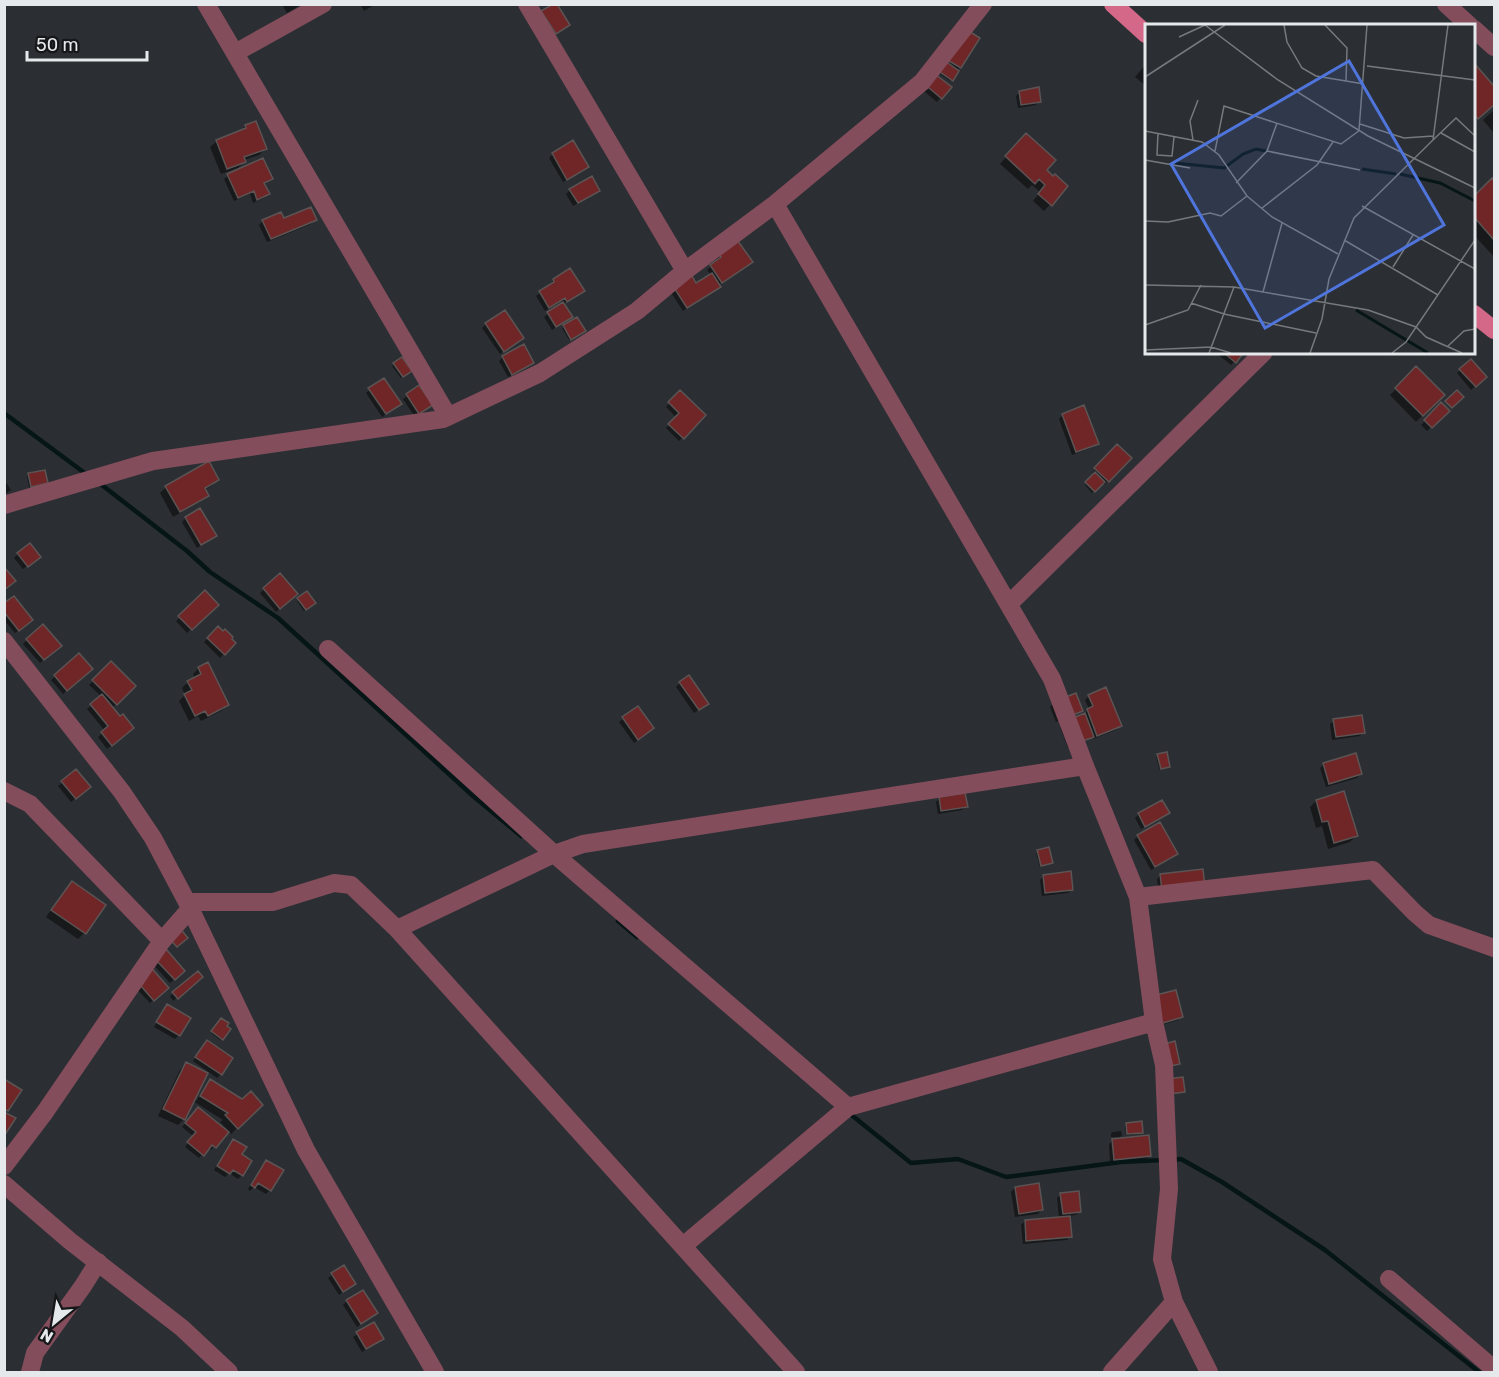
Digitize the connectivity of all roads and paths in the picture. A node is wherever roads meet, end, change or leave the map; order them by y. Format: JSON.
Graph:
{"nodes":[{"id":1,"x":206,"y":4,"type":"edge"},
{"id":2,"x":323,"y":4,"type":"edge"},
{"id":3,"x":527,"y":4,"type":"edge"},
{"id":4,"x":983,"y":4,"type":"edge"},
{"id":5,"x":1113,"y":4,"type":"edge"},
{"id":6,"x":1446,"y":4,"type":"edge"},
{"id":7,"x":1468,"y":24,"type":"edge"},
{"id":8,"x":1475,"y":31,"type":"edge"},
{"id":9,"x":1145,"y":33,"type":"edge"},
{"id":10,"x":1494,"y":47,"type":"edge"},
{"id":11,"x":235,"y":53,"type":"junction"},
{"id":12,"x":775,"y":204,"type":"junction"},
{"id":13,"x":685,"y":271,"type":"junction"},
{"id":14,"x":1475,"y":316,"type":"edge"},
{"id":15,"x":1494,"y":330,"type":"edge"},
{"id":16,"x":1262,"y":354,"type":"edge"},
{"id":17,"x":448,"y":416,"type":"junction"},
{"id":18,"x":4,"y":505,"type":"edge"},
{"id":19,"x":1009,"y":604,"type":"junction"},
{"id":20,"x":4,"y":641,"type":"edge"},
{"id":21,"x":328,"y":649,"type":"dead end"},
{"id":22,"x":1084,"y":766,"type":"junction"},
{"id":23,"x":4,"y":791,"type":"edge"},
{"id":24,"x":554,"y":854,"type":"junction"},
{"id":25,"x":1138,"y":897,"type":"junction"},
{"id":26,"x":188,"y":906,"type":"junction"},
{"id":27,"x":397,"y":929,"type":"junction"},
{"id":28,"x":162,"y":941,"type":"junction"},
{"id":29,"x":1494,"y":948,"type":"edge"},
{"id":30,"x":1154,"y":1022,"type":"junction"},
{"id":31,"x":848,"y":1107,"type":"junction"},
{"id":32,"x":4,"y":1166,"type":"edge"},
{"id":33,"x":4,"y":1184,"type":"edge"},
{"id":34,"x":682,"y":1246,"type":"junction"},
{"id":35,"x":98,"y":1262,"type":"junction"},
{"id":36,"x":1389,"y":1279,"type":"dead end"},
{"id":37,"x":1174,"y":1302,"type":"junction"},
{"id":38,"x":1494,"y":1369,"type":"edge"},
{"id":39,"x":30,"y":1372,"type":"edge"},
{"id":40,"x":229,"y":1372,"type":"edge"},
{"id":41,"x":435,"y":1372,"type":"edge"},
{"id":42,"x":796,"y":1372,"type":"edge"},
{"id":43,"x":1112,"y":1372,"type":"edge"},
{"id":44,"x":1209,"y":1372,"type":"edge"}],
"edges":[{"from":1,"to":11,"type":"street"},
{"from":2,"to":11,"type":"street"},
{"from":3,"to":13,"type":"street"},
{"from":4,"to":12,"type":"street"},
{"from":5,"to":9,"type":"main road"},
{"from":6,"to":7,"type":"street"},
{"from":8,"to":10,"type":"street"},
{"from":11,"to":17,"type":"street"},
{"from":12,"to":13,"type":"street"},
{"from":12,"to":19,"type":"street"},
{"from":13,"to":17,"type":"street"},
{"from":14,"to":15,"type":"main road"},
{"from":16,"to":19,"type":"street"},
{"from":17,"to":18,"type":"street"},
{"from":19,"to":22,"type":"street"},
{"from":20,"to":26,"type":"street"},
{"from":21,"to":24,"type":"street"},
{"from":22,"to":24,"type":"street"},
{"from":22,"to":25,"type":"street"},
{"from":23,"to":28,"type":"street"},
{"from":24,"to":27,"type":"street"},
{"from":24,"to":31,"type":"street"},
{"from":25,"to":29,"type":"street"},
{"from":25,"to":30,"type":"street"},
{"from":26,"to":27,"type":"street"},
{"from":26,"to":28,"type":"street"},
{"from":26,"to":41,"type":"street"},
{"from":27,"to":34,"type":"street"},
{"from":28,"to":32,"type":"street"},
{"from":30,"to":31,"type":"street"},
{"from":30,"to":37,"type":"street"},
{"from":31,"to":34,"type":"street"},
{"from":33,"to":35,"type":"street"},
{"from":34,"to":42,"type":"street"},
{"from":35,"to":39,"type":"street"},
{"from":35,"to":40,"type":"street"},
{"from":36,"to":38,"type":"street"},
{"from":37,"to":43,"type":"street"},
{"from":37,"to":44,"type":"street"}]}
